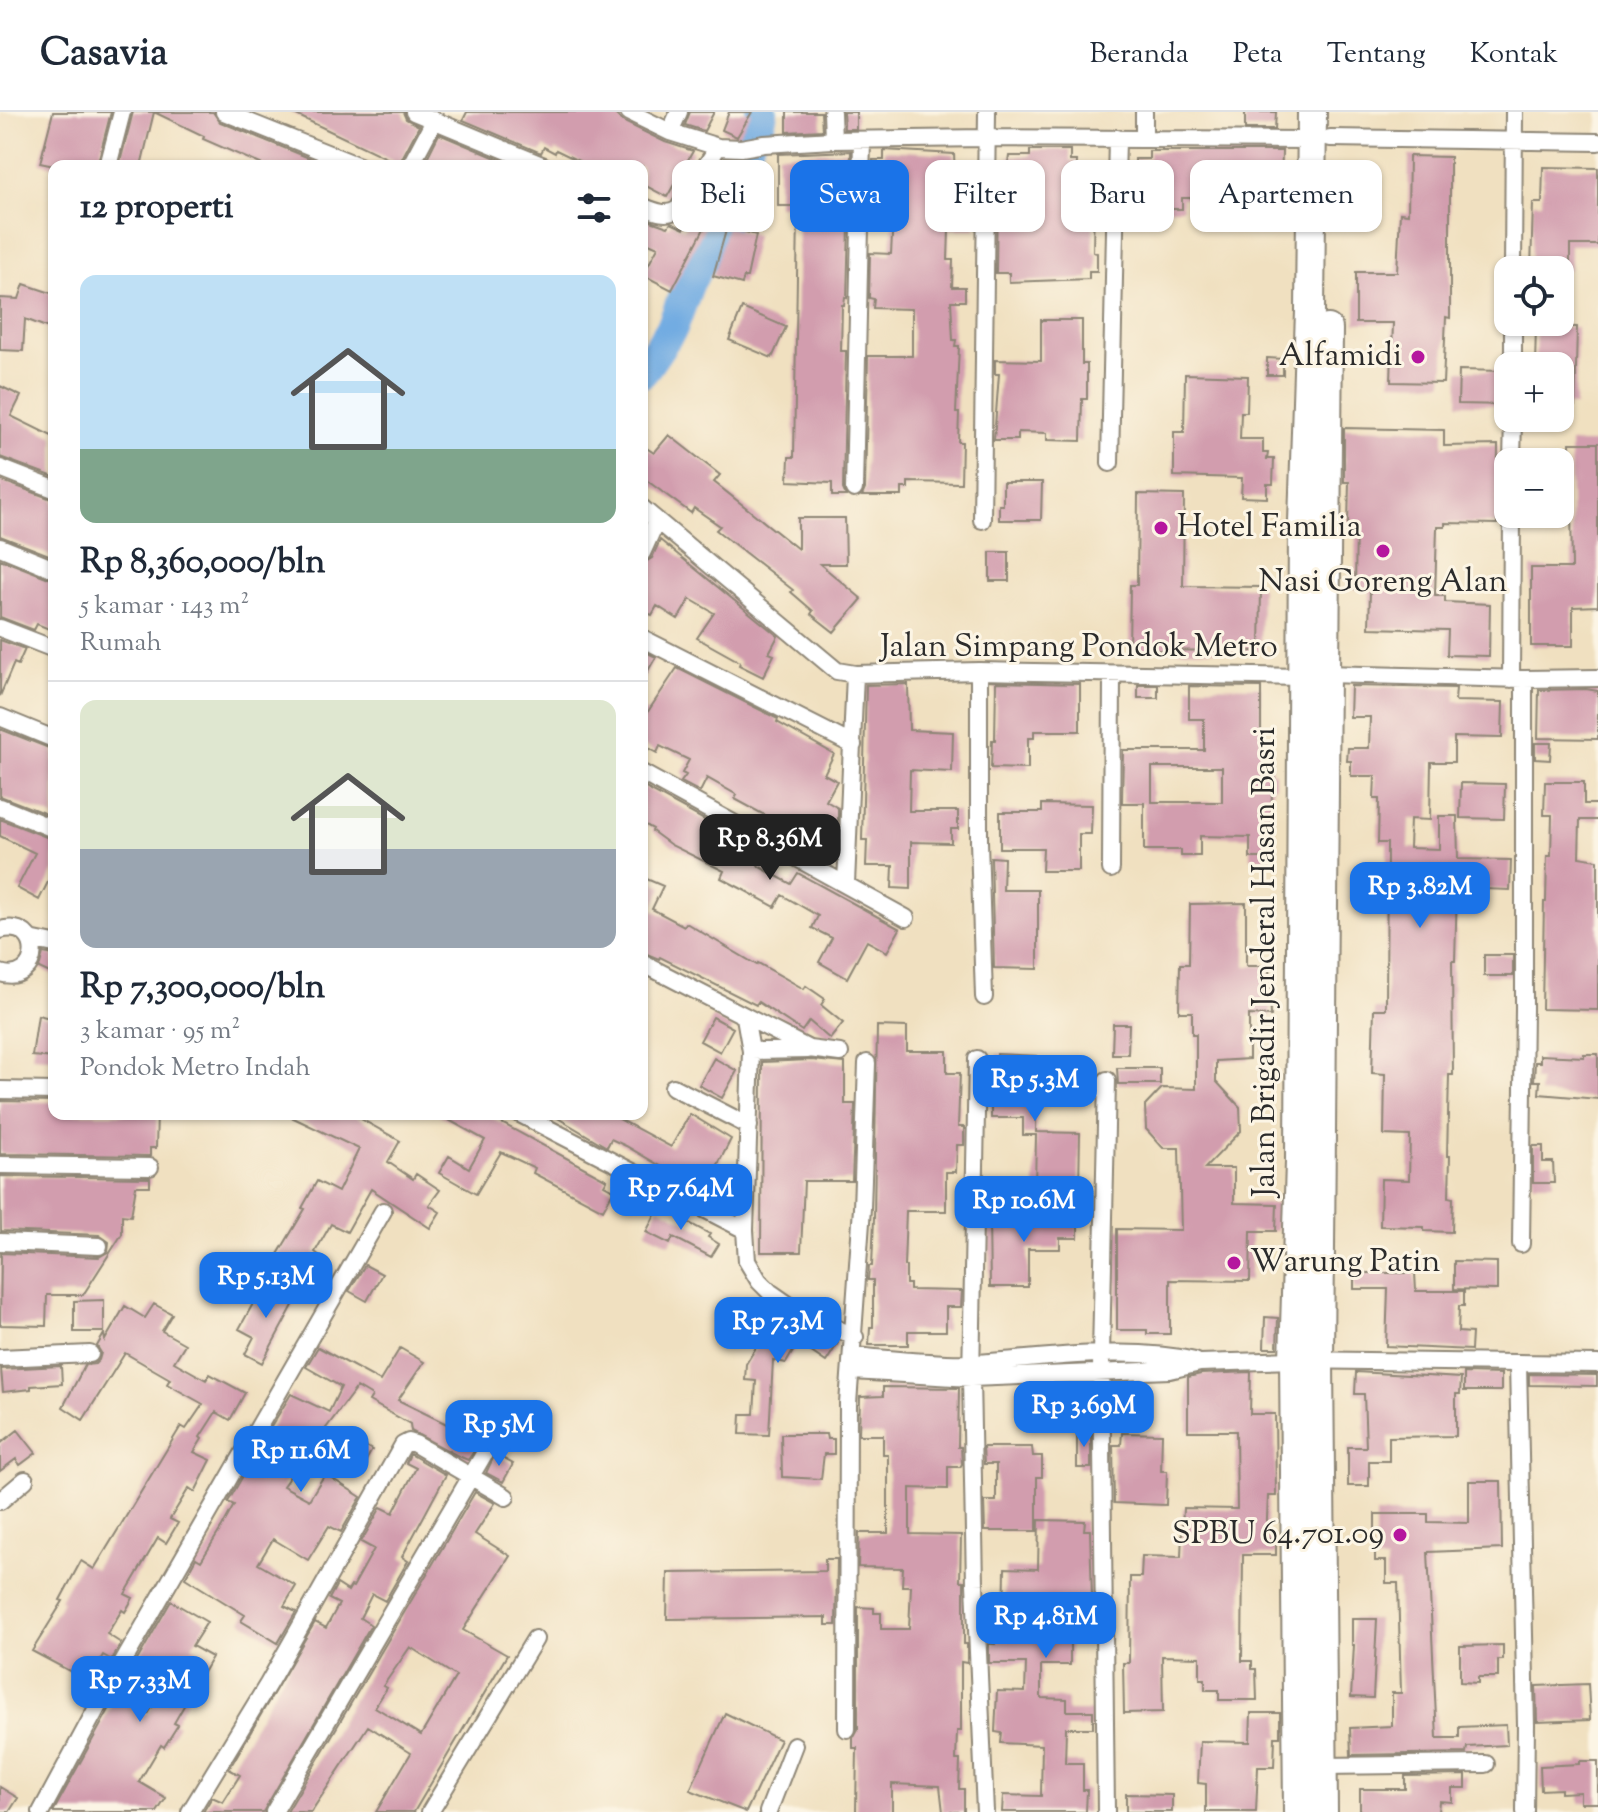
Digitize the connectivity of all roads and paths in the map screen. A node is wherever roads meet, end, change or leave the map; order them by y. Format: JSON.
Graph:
{"nodes":[{"id":1,"x":122,"y":112,"type":"edge"},
{"id":2,"x":224,"y":112,"type":"edge"},
{"id":3,"x":414,"y":112,"type":"edge"},
{"id":4,"x":629,"y":112,"type":"edge"},
{"id":5,"x":679,"y":112,"type":"edge"},
{"id":6,"x":832,"y":112,"type":"edge"},
{"id":7,"x":987,"y":112,"type":"edge"},
{"id":8,"x":1144,"y":112,"type":"edge"},
{"id":9,"x":1514,"y":112,"type":"edge"},
{"id":10,"x":434,"y":121,"type":"junction"},
{"id":11,"x":1321,"y":126,"type":"edge"},
{"id":12,"x":670,"y":132,"type":"junction"},
{"id":13,"x":986,"y":138,"type":"junction"},
{"id":14,"x":1117,"y":138,"type":"junction"},
{"id":15,"x":1144,"y":138,"type":"junction"},
{"id":16,"x":833,"y":140,"type":"junction"},
{"id":17,"x":862,"y":140,"type":"junction"},
{"id":18,"x":1514,"y":140,"type":"junction"},
{"id":19,"x":1598,"y":142,"type":"edge"},
{"id":20,"x":718,"y":147,"type":"junction"},
{"id":21,"x":110,"y":160,"type":"edge"},
{"id":22,"x":344,"y":160,"type":"edge"},
{"id":23,"x":413,"y":160,"type":"edge"},
{"id":24,"x":529,"y":160,"type":"edge"},
{"id":25,"x":648,"y":208,"type":"edge"},
{"id":26,"x":1513,"y":256,"type":"edge"},
{"id":27,"x":1110,"y":463,"type":"dead end"},
{"id":28,"x":0,"y":468,"type":"edge"},
{"id":29,"x":48,"y":487,"type":"edge"},
{"id":30,"x":854,"y":489,"type":"dead end"},
{"id":31,"x":648,"y":514,"type":"edge"},
{"id":32,"x":982,"y":520,"type":"dead end"},
{"id":33,"x":656,"y":522,"type":"junction"},
{"id":34,"x":1513,"y":528,"type":"edge"},
{"id":35,"x":648,"y":540,"type":"edge"},
{"id":36,"x":0,"y":547,"type":"edge"},
{"id":37,"x":48,"y":567,"type":"edge"},
{"id":38,"x":0,"y":628,"type":"edge"},
{"id":39,"x":648,"y":641,"type":"edge"},
{"id":40,"x":48,"y":647,"type":"edge"},
{"id":41,"x":979,"y":671,"type":"junction"},
{"id":42,"x":855,"y":674,"type":"junction"},
{"id":43,"x":1112,"y":675,"type":"junction"},
{"id":44,"x":1313,"y":676,"type":"junction"},
{"id":45,"x":1598,"y":678,"type":"edge"},
{"id":46,"x":1518,"y":679,"type":"junction"},
{"id":47,"x":0,"y":717,"type":"edge"},
{"id":48,"x":48,"y":737,"type":"edge"},
{"id":49,"x":853,"y":745,"type":"junction"},
{"id":50,"x":648,"y":776,"type":"edge"},
{"id":51,"x":0,"y":807,"type":"edge"},
{"id":52,"x":48,"y":827,"type":"edge"},
{"id":53,"x":1111,"y":869,"type":"dead end"},
{"id":54,"x":846,"y":884,"type":"junction"},
{"id":55,"x":906,"y":918,"type":"dead end"},
{"id":56,"x":0,"y":930,"type":"edge"},
{"id":57,"x":30,"y":939,"type":"junction"},
{"id":58,"x":48,"y":943,"type":"edge"},
{"id":59,"x":648,"y":966,"type":"edge"},
{"id":60,"x":0,"y":973,"type":"edge"},
{"id":61,"x":984,"y":997,"type":"dead end"},
{"id":62,"x":745,"y":1017,"type":"junction"},
{"id":63,"x":809,"y":1049,"type":"junction"},
{"id":64,"x":751,"y":1051,"type":"junction"},
{"id":65,"x":840,"y":1053,"type":"dead end"},
{"id":66,"x":977,"y":1059,"type":"dead end"},
{"id":67,"x":867,"y":1063,"type":"dead end"},
{"id":68,"x":1107,"y":1080,"type":"dead end"},
{"id":69,"x":673,"y":1087,"type":"dead end"},
{"id":70,"x":0,"y":1090,"type":"edge"},
{"id":71,"x":48,"y":1091,"type":"edge"},
{"id":72,"x":532,"y":1120,"type":"edge"},
{"id":73,"x":749,"y":1126,"type":"junction"},
{"id":74,"x":0,"y":1165,"type":"edge"},
{"id":75,"x":150,"y":1167,"type":"dead end"},
{"id":76,"x":383,"y":1211,"type":"dead end"},
{"id":77,"x":745,"y":1230,"type":"junction"},
{"id":78,"x":0,"y":1242,"type":"edge"},
{"id":79,"x":1521,"y":1244,"type":"dead end"},
{"id":80,"x":99,"y":1246,"type":"dead end"},
{"id":81,"x":855,"y":1337,"type":"junction"},
{"id":82,"x":90,"y":1354,"type":"dead end"},
{"id":83,"x":0,"y":1358,"type":"edge"},
{"id":84,"x":1306,"y":1361,"type":"junction"},
{"id":85,"x":1102,"y":1363,"type":"junction"},
{"id":86,"x":853,"y":1364,"type":"junction"},
{"id":87,"x":1518,"y":1364,"type":"junction"},
{"id":88,"x":1598,"y":1364,"type":"edge"},
{"id":89,"x":971,"y":1371,"type":"junction"},
{"id":90,"x":484,"y":1454,"type":"dead end"},
{"id":91,"x":471,"y":1476,"type":"junction"},
{"id":92,"x":25,"y":1480,"type":"dead end"},
{"id":93,"x":506,"y":1497,"type":"dead end"},
{"id":94,"x":0,"y":1501,"type":"edge"},
{"id":95,"x":535,"y":1639,"type":"dead end"},
{"id":96,"x":847,"y":1729,"type":"dead end"},
{"id":97,"x":794,"y":1745,"type":"dead end"},
{"id":98,"x":1486,"y":1764,"type":"dead end"},
{"id":99,"x":1322,"y":1766,"type":"junction"},
{"id":100,"x":41,"y":1812,"type":"edge"},
{"id":101,"x":190,"y":1812,"type":"edge"},
{"id":102,"x":274,"y":1812,"type":"edge"},
{"id":103,"x":430,"y":1812,"type":"edge"},
{"id":104,"x":768,"y":1812,"type":"edge"},
{"id":105,"x":985,"y":1812,"type":"edge"},
{"id":106,"x":1106,"y":1812,"type":"edge"},
{"id":107,"x":1298,"y":1812,"type":"edge"},
{"id":108,"x":1323,"y":1812,"type":"edge"},
{"id":109,"x":1525,"y":1812,"type":"edge"}],
"edges":[{"from":1,"to":21,"type":"street"},
{"from":2,"to":22,"type":"street"},
{"from":3,"to":10,"type":"street"},
{"from":4,"to":12,"type":"street"},
{"from":5,"to":12,"type":"street"},
{"from":6,"to":16,"type":"street"},
{"from":7,"to":13,"type":"street"},
{"from":8,"to":15,"type":"street"},
{"from":9,"to":18,"type":"street"},
{"from":10,"to":23,"type":"street"},
{"from":10,"to":24,"type":"street"},
{"from":11,"to":15,"type":"street"},
{"from":11,"to":18,"type":"street"},
{"from":11,"to":44,"type":"highway","name":"Jalan Brigadir Jenderal Hasan Basri"},
{"from":12,"to":20,"type":"street"},
{"from":13,"to":14,"type":"street"},
{"from":13,"to":17,"type":"street"},
{"from":13,"to":32,"type":"street"},
{"from":14,"to":15,"type":"street"},
{"from":14,"to":27,"type":"street"},
{"from":16,"to":17,"type":"street"},
{"from":16,"to":20,"type":"street"},
{"from":17,"to":30,"type":"street"},
{"from":18,"to":19,"type":"street"},
{"from":18,"to":26,"type":"street"},
{"from":20,"to":25,"type":"street"},
{"from":28,"to":29,"type":"street"},
{"from":31,"to":33,"type":"street"},
{"from":33,"to":35,"type":"street"},
{"from":33,"to":42,"type":"street"},
{"from":34,"to":46,"type":"street"},
{"from":36,"to":37,"type":"street"},
{"from":38,"to":40,"type":"street"},
{"from":39,"to":49,"type":"street"},
{"from":41,"to":42,"type":"street","name":"Jalan Simpang Pondok Metro"},
{"from":41,"to":43,"type":"street","name":"Jalan Simpang Pondok Metro"},
{"from":41,"to":61,"type":"street"},
{"from":42,"to":49,"type":"street"},
{"from":43,"to":44,"type":"street","name":"Jalan Simpang Pondok Metro"},
{"from":43,"to":53,"type":"street"},
{"from":44,"to":46,"type":"street","name":"Jalan Simpang Pondok Metro"},
{"from":44,"to":84,"type":"highway","name":"Jalan Brigadir Jenderal Hasan Basri"},
{"from":45,"to":46,"type":"street","name":"Jalan Simpang Pondok Metro"},
{"from":46,"to":79,"type":"street"},
{"from":47,"to":48,"type":"street"},
{"from":49,"to":54,"type":"street"},
{"from":50,"to":54,"type":"street"},
{"from":51,"to":52,"type":"street"},
{"from":54,"to":55,"type":"street"},
{"from":56,"to":57,"type":"street"},
{"from":57,"to":58,"type":"street"},
{"from":57,"to":60,"type":"street"},
{"from":59,"to":62,"type":"street"},
{"from":62,"to":63,"type":"street"},
{"from":62,"to":64,"type":"street"},
{"from":63,"to":64,"type":"street"},
{"from":63,"to":65,"type":"street"},
{"from":64,"to":73,"type":"street"},
{"from":66,"to":89,"type":"street"},
{"from":67,"to":81,"type":"street"},
{"from":68,"to":85,"type":"street"},
{"from":69,"to":73,"type":"street"},
{"from":70,"to":71,"type":"street"},
{"from":72,"to":77,"type":"street"},
{"from":73,"to":77,"type":"street"},
{"from":74,"to":75,"type":"street"},
{"from":76,"to":100,"type":"street"},
{"from":77,"to":81,"type":"street"},
{"from":78,"to":80,"type":"street"},
{"from":81,"to":86,"type":"street"},
{"from":82,"to":83,"type":"street"},
{"from":84,"to":85,"type":"street"},
{"from":84,"to":87,"type":"street"},
{"from":84,"to":99,"type":"highway","name":"Jalan Brigadir Jenderal Hasan Basri"},
{"from":84,"to":107,"type":"highway","name":"Jalan Brigadir Jenderal Hasan Basri"},
{"from":85,"to":89,"type":"street"},
{"from":85,"to":106,"type":"street"},
{"from":86,"to":89,"type":"street"},
{"from":86,"to":96,"type":"street"},
{"from":87,"to":88,"type":"street"},
{"from":87,"to":109,"type":"street"},
{"from":89,"to":105,"type":"street"},
{"from":90,"to":91,"type":"street"},
{"from":91,"to":93,"type":"street"},
{"from":91,"to":101,"type":"street"},
{"from":91,"to":102,"type":"street"},
{"from":92,"to":94,"type":"street"},
{"from":95,"to":103,"type":"street"},
{"from":97,"to":104,"type":"street"},
{"from":98,"to":99,"type":"street"},
{"from":99,"to":108,"type":"highway","name":"Jalan Brigadir Jenderal Hasan Basri"}]}
